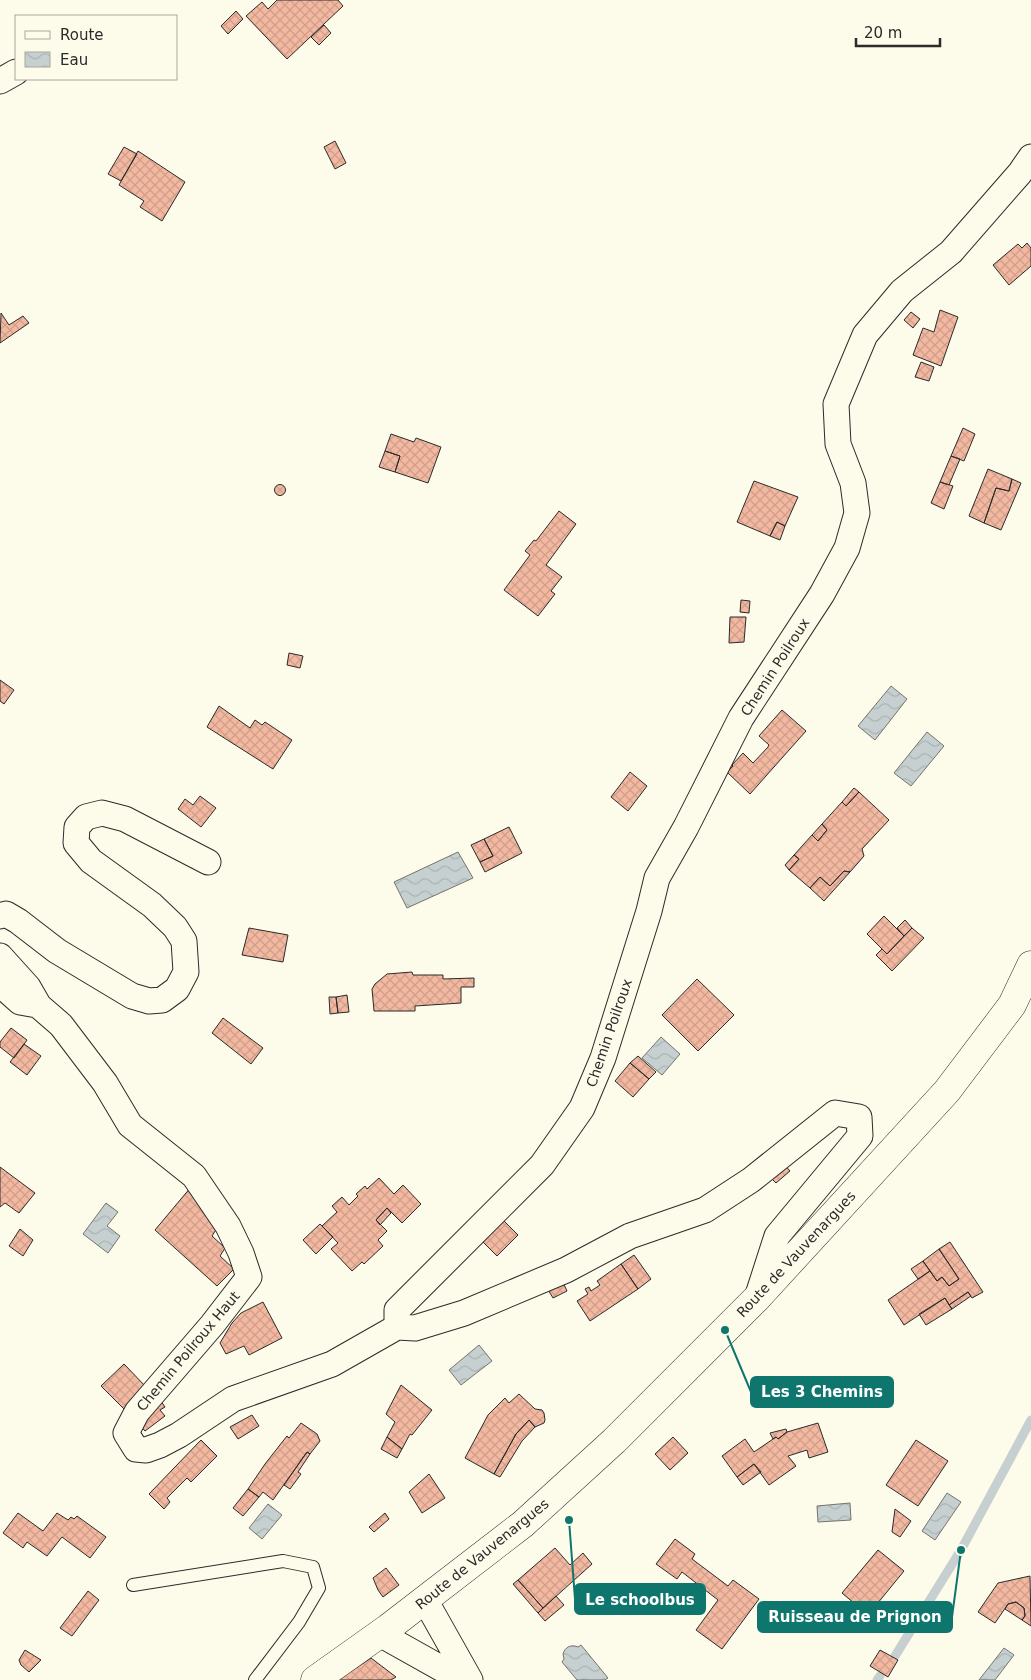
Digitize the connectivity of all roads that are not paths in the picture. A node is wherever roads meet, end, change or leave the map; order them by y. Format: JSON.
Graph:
{"nodes":[{"id":1,"x":15,"y":73,"type":"edge"},
{"id":2,"x":0,"y":81,"type":"edge"},
{"id":3,"x":1031,"y":157,"type":"edge"},
{"id":4,"x":208,"y":862,"type":"dead end"},
{"id":5,"x":0,"y":916,"type":"edge"},
{"id":6,"x":0,"y":956,"type":"edge"},
{"id":7,"x":1031,"y":965,"type":"edge"},
{"id":8,"x":0,"y":984,"type":"edge"},
{"id":9,"x":39,"y":1006,"type":"junction"},
{"id":10,"x":757,"y":1298,"type":"junction"},
{"id":11,"x":397,"y":1327,"type":"junction"},
{"id":12,"x":133,"y":1585,"type":"dead end"},
{"id":13,"x":425,"y":1600,"type":"junction"},
{"id":14,"x":384,"y":1631,"type":"junction"},
{"id":15,"x":255,"y":1680,"type":"edge"},
{"id":16,"x":315,"y":1680,"type":"edge"},
{"id":17,"x":462,"y":1680,"type":"edge"},
{"id":18,"x":470,"y":1680,"type":"edge"}],
"edges":[{"from":1,"to":2,"type":"street"},
{"from":3,"to":11,"type":"street","name":"Chemin Poilroux"},
{"from":4,"to":5,"type":"street"},
{"from":6,"to":9,"type":"street","name":"Chemin Poilroux Haut"},
{"from":7,"to":10,"type":"main road","name":"Route de Vauvenargues"},
{"from":8,"to":9,"type":"street","name":"Chemin Poilroux Haut"},
{"from":9,"to":11,"type":"street","name":"Chemin Poilroux Haut"},
{"from":10,"to":11,"type":"street"},
{"from":10,"to":13,"type":"main road","name":"Route de Vauvenargues"},
{"from":12,"to":15,"type":"lane"},
{"from":13,"to":14,"type":"main road","name":"Route de Vauvenargues"},
{"from":13,"to":18,"type":"street"},
{"from":14,"to":16,"type":"main road","name":"Route de Vauvenargues"},
{"from":14,"to":17,"type":"street"}]}
